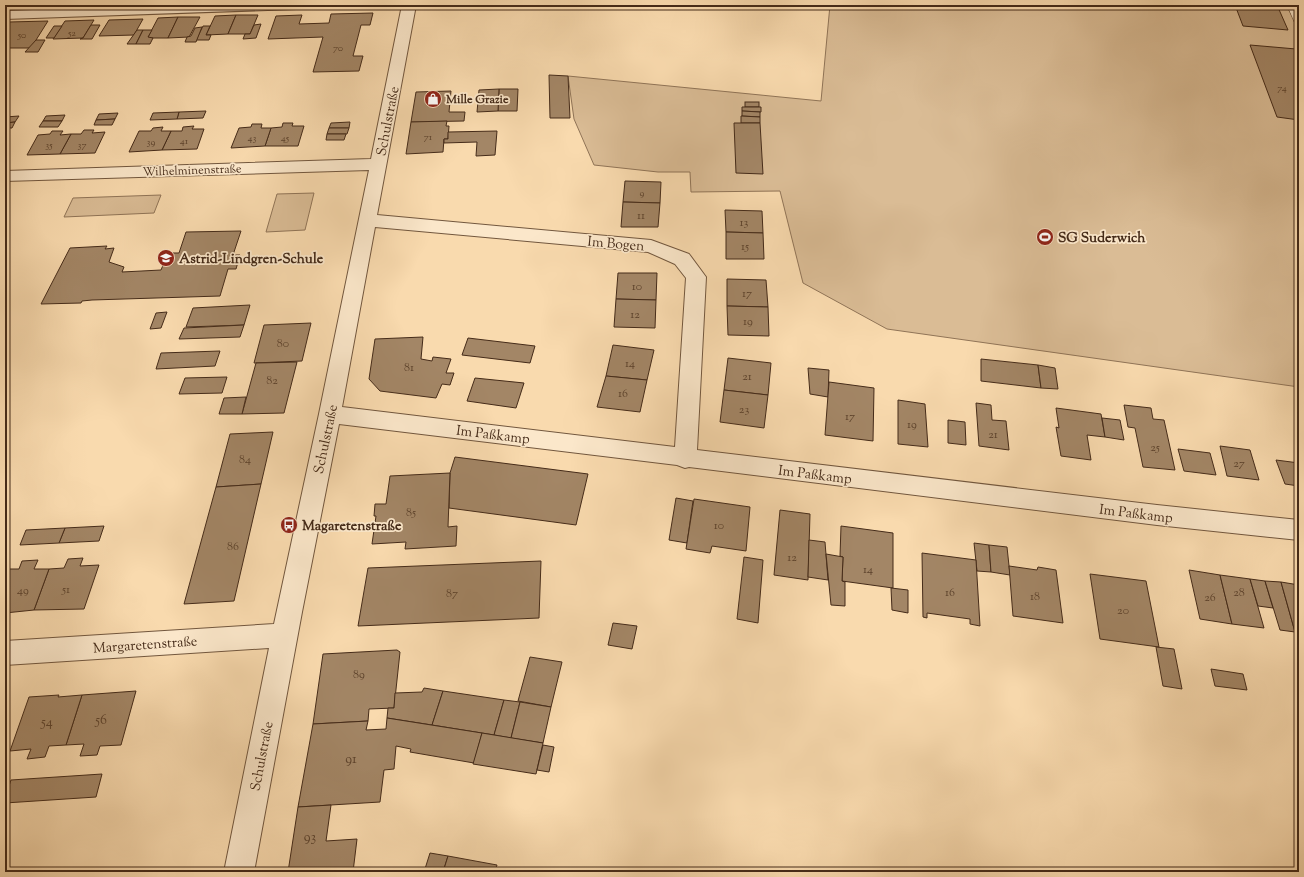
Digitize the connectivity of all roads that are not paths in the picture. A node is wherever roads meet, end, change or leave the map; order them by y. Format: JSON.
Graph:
{"nodes":[{"id":1,"x":291,"y":5,"type":"edge"},
{"id":2,"x":296,"y":5,"type":"edge"},
{"id":3,"x":409,"y":5,"type":"edge"},
{"id":4,"x":1291,"y":5,"type":"edge"},
{"id":5,"x":118,"y":8,"type":"edge"},
{"id":6,"x":5,"y":15,"type":"edge"},
{"id":7,"x":1299,"y":23,"type":"edge"},
{"id":8,"x":378,"y":164,"type":"junction"},
{"id":9,"x":5,"y":176,"type":"edge"},
{"id":10,"x":368,"y":220,"type":"junction"},
{"id":11,"x":330,"y":414,"type":"junction"},
{"id":12,"x":685,"y":459,"type":"junction"},
{"id":13,"x":1299,"y":530,"type":"edge"},
{"id":14,"x":284,"y":635,"type":"junction"},
{"id":15,"x":5,"y":653,"type":"edge"},
{"id":16,"x":239,"y":872,"type":"edge"}],
"edges":[{"from":1,"to":2,"type":"street"},
{"from":1,"to":5,"type":"street"},
{"from":3,"to":8,"type":"street","name":"Schulstraße"},
{"from":4,"to":7,"type":"lane"},
{"from":5,"to":6,"type":"street"},
{"from":8,"to":9,"type":"street","name":"Wilhelminenstraße"},
{"from":8,"to":10,"type":"street","name":"Schulstraße"},
{"from":10,"to":11,"type":"street","name":"Schulstraße"},
{"from":10,"to":12,"type":"street","name":"Im Bogen"},
{"from":11,"to":12,"type":"street","name":"Im Paßkamp"},
{"from":11,"to":14,"type":"street","name":"Schulstraße"},
{"from":12,"to":13,"type":"street","name":"Im Paßkamp"},
{"from":14,"to":15,"type":"street","name":"Margaretenstraße"},
{"from":14,"to":16,"type":"street","name":"Schulstraße"}]}
